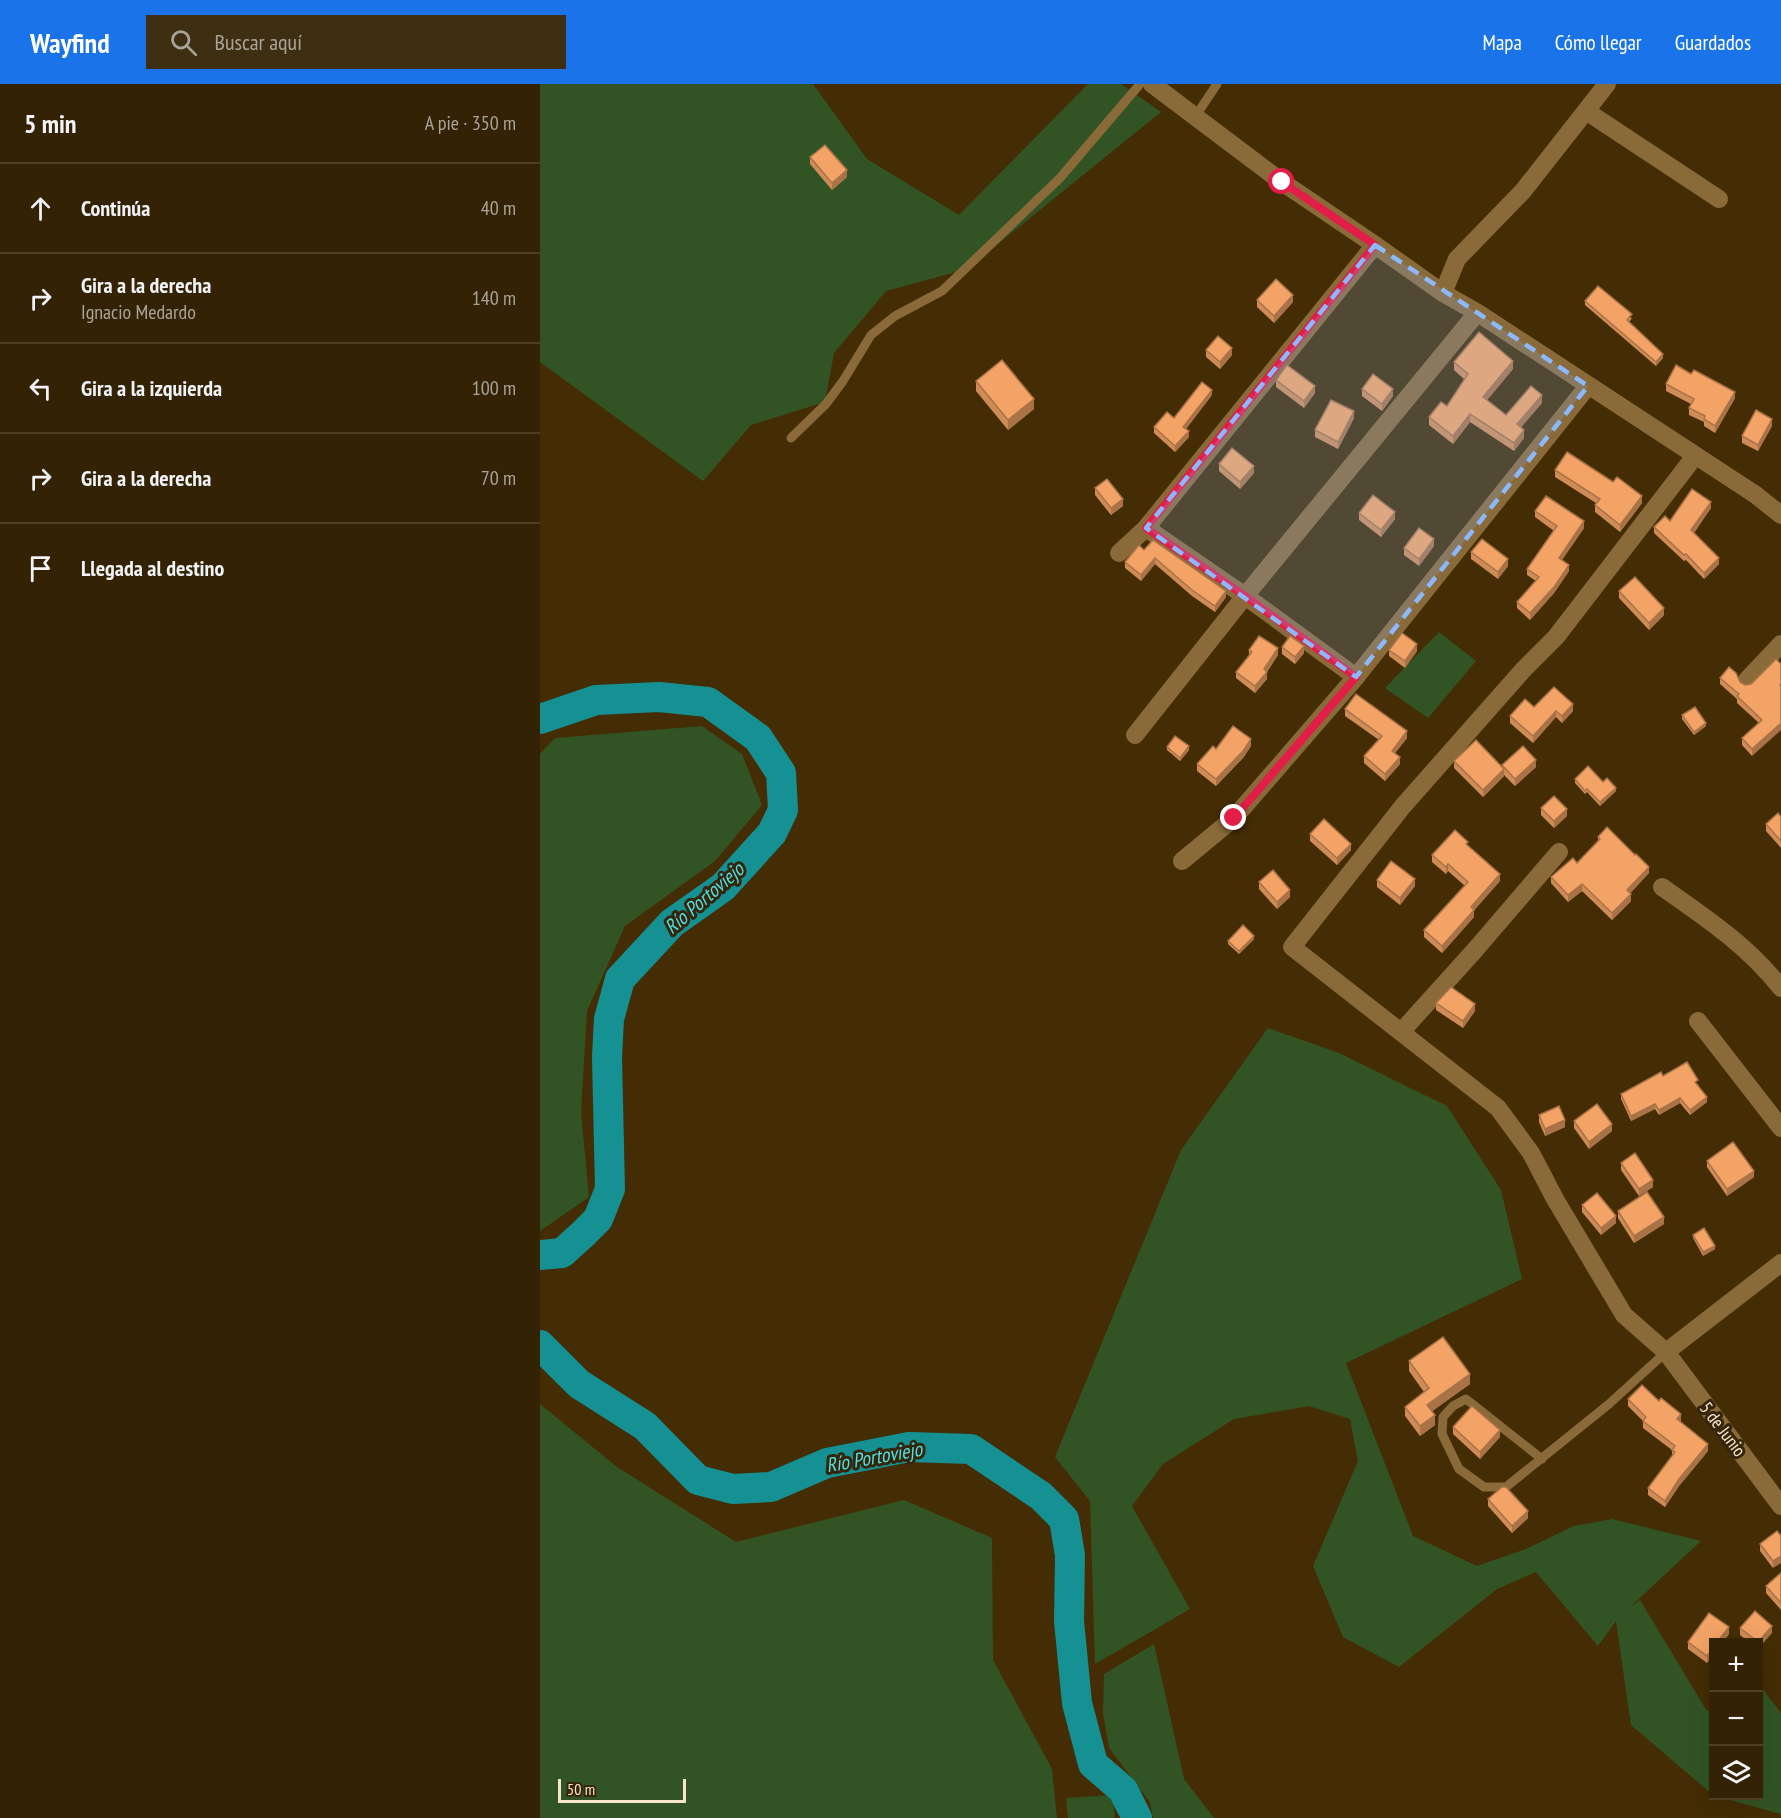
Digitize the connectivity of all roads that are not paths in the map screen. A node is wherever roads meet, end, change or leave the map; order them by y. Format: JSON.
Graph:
{"nodes":[{"id":1,"x":1140,"y":84,"type":"edge"},
{"id":2,"x":1152,"y":84,"type":"edge"},
{"id":3,"x":1217,"y":84,"type":"edge"},
{"id":4,"x":1607,"y":84,"type":"edge"},
{"id":5,"x":1586,"y":111,"type":"junction"},
{"id":6,"x":1195,"y":117,"type":"junction"},
{"id":7,"x":1719,"y":199,"type":"dead end"},
{"id":8,"x":1375,"y":245,"type":"junction"},
{"id":9,"x":1443,"y":293,"type":"junction"},
{"id":10,"x":1478,"y":313,"type":"junction"},
{"id":11,"x":1588,"y":386,"type":"junction"},
{"id":12,"x":791,"y":438,"type":"dead end"},
{"id":13,"x":1695,"y":456,"type":"junction"},
{"id":14,"x":1781,"y":514,"type":"edge"},
{"id":15,"x":1146,"y":528,"type":"junction"},
{"id":16,"x":1119,"y":553,"type":"dead end"},
{"id":17,"x":1245,"y":596,"type":"junction"},
{"id":18,"x":1781,"y":644,"type":"edge"},
{"id":19,"x":1356,"y":677,"type":"junction"},
{"id":20,"x":1747,"y":680,"type":"dead end"},
{"id":21,"x":1135,"y":735,"type":"dead end"},
{"id":22,"x":1558,"y":852,"type":"dead end"},
{"id":23,"x":1182,"y":861,"type":"dead end"},
{"id":24,"x":1662,"y":886,"type":"dead end"},
{"id":25,"x":1781,"y":988,"type":"edge"},
{"id":26,"x":1698,"y":1021,"type":"dead end"},
{"id":27,"x":1401,"y":1032,"type":"junction"},
{"id":28,"x":1781,"y":1128,"type":"edge"},
{"id":29,"x":1781,"y":1263,"type":"edge"},
{"id":30,"x":1666,"y":1352,"type":"junction"},
{"id":31,"x":1542,"y":1459,"type":"junction"},
{"id":32,"x":1781,"y":1506,"type":"edge"}],
"edges":[{"from":1,"to":12,"type":"lane"},
{"from":2,"to":6,"type":"street"},
{"from":3,"to":6,"type":"lane"},
{"from":4,"to":5,"type":"street"},
{"from":5,"to":7,"type":"street"},
{"from":5,"to":9,"type":"street"},
{"from":6,"to":8,"type":"street"},
{"from":8,"to":9,"type":"street"},
{"from":8,"to":15,"type":"street"},
{"from":9,"to":10,"type":"street"},
{"from":10,"to":11,"type":"street"},
{"from":10,"to":17,"type":"street"},
{"from":11,"to":13,"type":"street"},
{"from":11,"to":19,"type":"street"},
{"from":13,"to":14,"type":"street"},
{"from":13,"to":27,"type":"street","name":"5 de Junio"},
{"from":15,"to":16,"type":"street"},
{"from":15,"to":17,"type":"street"},
{"from":17,"to":19,"type":"street"},
{"from":17,"to":21,"type":"street"},
{"from":18,"to":20,"type":"street"},
{"from":19,"to":23,"type":"street"},
{"from":22,"to":27,"type":"street"},
{"from":24,"to":25,"type":"street"},
{"from":26,"to":28,"type":"street"},
{"from":27,"to":30,"type":"street","name":"5 de Junio"},
{"from":29,"to":30,"type":"street"},
{"from":30,"to":31,"type":"lane"},
{"from":30,"to":32,"type":"street","name":"5 de Junio"},
{"from":31,"to":31,"type":"lane"}]}
